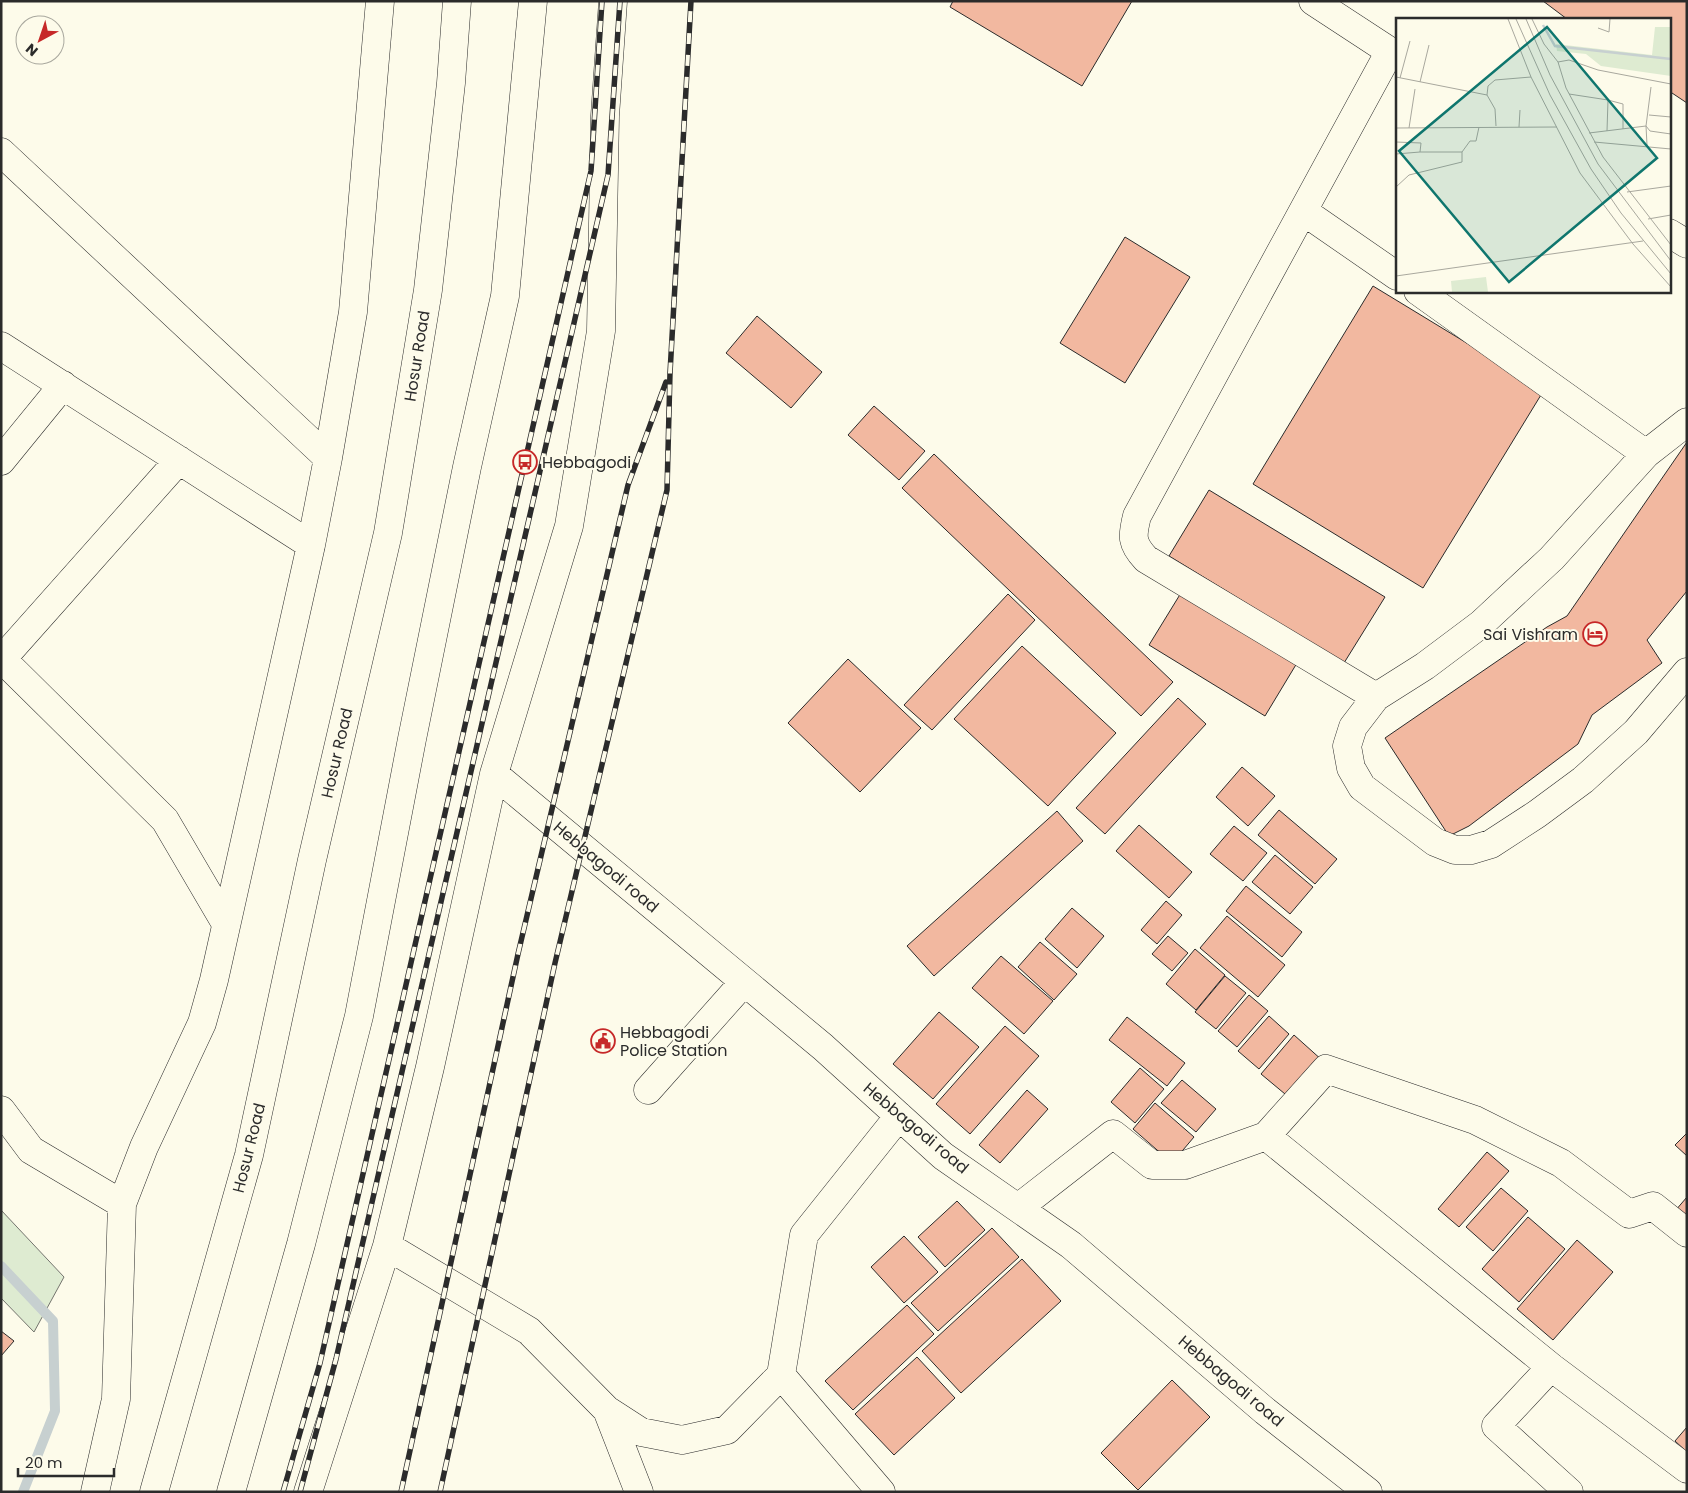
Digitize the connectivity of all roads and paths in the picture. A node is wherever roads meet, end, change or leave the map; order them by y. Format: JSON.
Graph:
{"nodes":[{"id":1,"x":380,"y":1,"type":"edge"},
{"id":2,"x":457,"y":1,"type":"edge"},
{"id":3,"x":533,"y":1,"type":"edge"},
{"id":4,"x":613,"y":1,"type":"edge"},
{"id":5,"x":1313,"y":1,"type":"edge"},
{"id":6,"x":1393,"y":54,"type":"edge"},
{"id":7,"x":1,"y":152,"type":"edge"},
{"id":8,"x":1303,"y":211,"type":"junction"},
{"id":9,"x":1670,"y":234,"type":"edge"},
{"id":10,"x":1687,"y":244,"type":"edge"},
{"id":11,"x":1396,"y":275,"type":"edge"},
{"id":12,"x":1419,"y":292,"type":"edge"},
{"id":13,"x":1,"y":346,"type":"edge"},
{"id":14,"x":63,"y":386,"type":"junction"},
{"id":15,"x":1687,"y":422,"type":"edge"},
{"id":16,"x":1646,"y":454,"type":"junction"},
{"id":17,"x":328,"y":458,"type":"junction"},
{"id":18,"x":179,"y":460,"type":"junction"},
{"id":19,"x":1,"y":461,"type":"edge"},
{"id":20,"x":311,"y":545,"type":"junction"},
{"id":21,"x":1,"y":659,"type":"edge"},
{"id":22,"x":1687,"y":672,"type":"edge"},
{"id":23,"x":1376,"y":697,"type":"junction"},
{"id":24,"x":494,"y":774,"type":"junction"},
{"id":25,"x":226,"y":924,"type":"junction"},
{"id":26,"x":744,"y":982,"type":"junction"},
{"id":27,"x":648,"y":1090,"type":"dead end"},
{"id":28,"x":1,"y":1110,"type":"edge"},
{"id":29,"x":898,"y":1116,"type":"junction"},
{"id":30,"x":1266,"y":1136,"type":"junction"},
{"id":31,"x":122,"y":1204,"type":"junction"},
{"id":32,"x":1018,"y":1208,"type":"junction"},
{"id":33,"x":1687,"y":1233,"type":"edge"},
{"id":34,"x":387,"y":1246,"type":"junction"},
{"id":35,"x":1551,"y":1367,"type":"junction"},
{"id":36,"x":781,"y":1375,"type":"junction"},
{"id":37,"x":607,"y":1410,"type":"junction"},
{"id":38,"x":1687,"y":1469,"type":"edge"},
{"id":39,"x":95,"y":1492,"type":"edge"},
{"id":40,"x":154,"y":1492,"type":"edge"},
{"id":41,"x":231,"y":1492,"type":"edge"},
{"id":42,"x":308,"y":1492,"type":"edge"},
{"id":43,"x":639,"y":1492,"type":"edge"},
{"id":44,"x":880,"y":1492,"type":"edge"},
{"id":45,"x":1368,"y":1492,"type":"edge"},
{"id":46,"x":1569,"y":1492,"type":"edge"}],
"edges":[{"from":1,"to":17,"type":"main road"},
{"from":2,"to":40,"type":"main road","name":"Hosur Road"},
{"from":3,"to":41,"type":"main road"},
{"from":4,"to":24,"type":"main road"},
{"from":5,"to":6,"type":"main road"},
{"from":6,"to":8,"type":"main road"},
{"from":7,"to":17,"type":"main road"},
{"from":8,"to":11,"type":"main road"},
{"from":8,"to":23,"type":"main road"},
{"from":9,"to":10,"type":"main road"},
{"from":12,"to":16,"type":"main road"},
{"from":13,"to":14,"type":"main road"},
{"from":14,"to":18,"type":"main road"},
{"from":14,"to":19,"type":"main road"},
{"from":15,"to":16,"type":"main road"},
{"from":16,"to":23,"type":"main road"},
{"from":17,"to":20,"type":"main road"},
{"from":18,"to":20,"type":"main road"},
{"from":18,"to":21,"type":"main road"},
{"from":20,"to":25,"type":"main road"},
{"from":21,"to":25,"type":"main road"},
{"from":22,"to":23,"type":"main road"},
{"from":24,"to":26,"type":"main road","name":"Hebbagodi road"},
{"from":24,"to":34,"type":"main road"},
{"from":25,"to":31,"type":"main road"},
{"from":26,"to":27,"type":"main road"},
{"from":26,"to":29,"type":"main road","name":"Hebbagodi road"},
{"from":28,"to":31,"type":"main road"},
{"from":29,"to":32,"type":"main road","name":"Hebbagodi road"},
{"from":29,"to":36,"type":"main road"},
{"from":30,"to":32,"type":"main road"},
{"from":30,"to":33,"type":"main road"},
{"from":30,"to":35,"type":"main road"},
{"from":31,"to":39,"type":"main road"},
{"from":32,"to":45,"type":"main road","name":"Hebbagodi road"},
{"from":34,"to":37,"type":"main road"},
{"from":34,"to":42,"type":"main road"},
{"from":35,"to":38,"type":"main road"},
{"from":35,"to":46,"type":"main road"},
{"from":36,"to":37,"type":"main road"},
{"from":36,"to":44,"type":"main road"},
{"from":37,"to":43,"type":"main road"}]}
